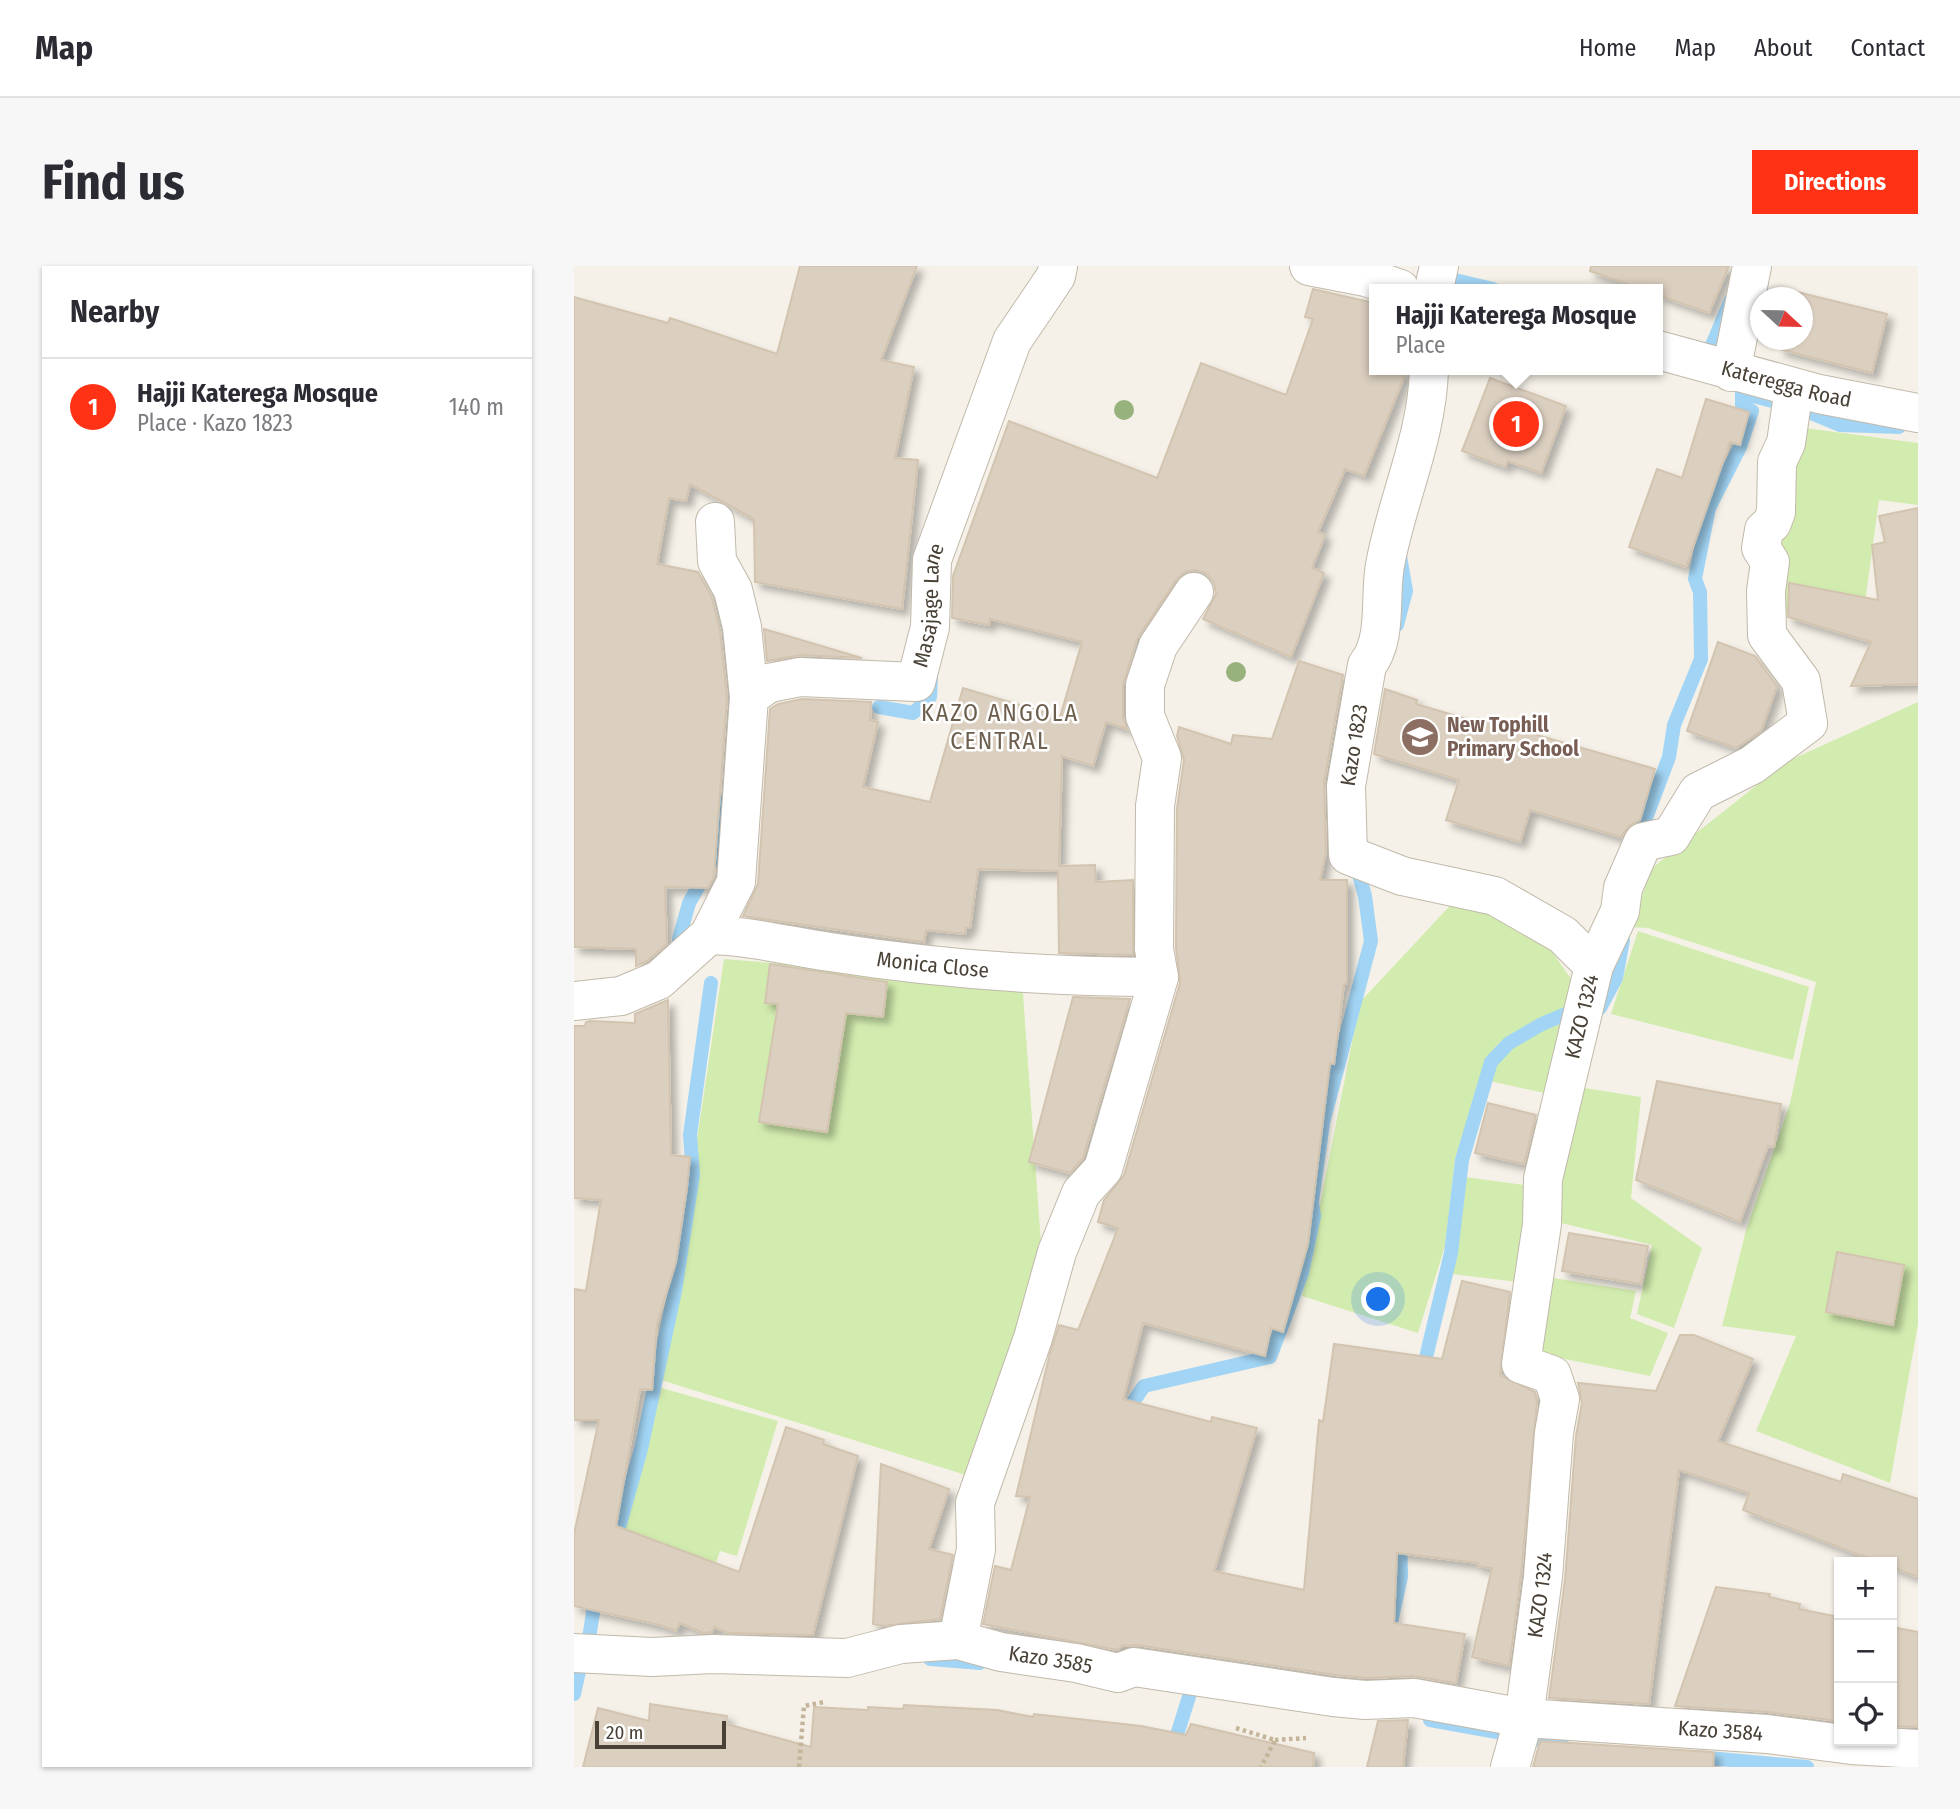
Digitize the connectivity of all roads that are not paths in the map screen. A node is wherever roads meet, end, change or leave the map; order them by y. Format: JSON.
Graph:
{"nodes":[{"id":1,"x":1058,"y":266,"type":"edge"},
{"id":2,"x":1309,"y":266,"type":"edge"},
{"id":3,"x":1438,"y":266,"type":"edge"},
{"id":4,"x":1752,"y":266,"type":"edge"},
{"id":5,"x":1386,"y":284,"type":"edge"},
{"id":6,"x":1435,"y":284,"type":"edge"},
{"id":7,"x":1663,"y":352,"type":"edge"},
{"id":8,"x":1731,"y":372,"type":"junction"},
{"id":9,"x":1429,"y":375,"type":"edge"},
{"id":10,"x":1794,"y":388,"type":"junction"},
{"id":11,"x":1918,"y":413,"type":"edge"},
{"id":12,"x":715,"y":522,"type":"dead end"},
{"id":13,"x":1194,"y":592,"type":"dead end"},
{"id":14,"x":749,"y":697,"type":"junction"},
{"id":15,"x":709,"y":935,"type":"junction"},
{"id":16,"x":1594,"y":966,"type":"junction"},
{"id":17,"x":1159,"y":977,"type":"junction"},
{"id":18,"x":574,"y":1001,"type":"edge"},
{"id":19,"x":958,"y":1640,"type":"junction"},
{"id":20,"x":574,"y":1653,"type":"edge"},
{"id":21,"x":1518,"y":1741,"type":"edge"},
{"id":22,"x":1918,"y":1749,"type":"edge"}],
"edges":[{"from":1,"to":14,"type":"street","name":"Masajage Lane"},
{"from":2,"to":5,"type":"street"},
{"from":3,"to":6,"type":"street"},
{"from":4,"to":8,"type":"street"},
{"from":7,"to":8,"type":"street","name":"Kateregga Road"},
{"from":8,"to":10,"type":"street","name":"Kateregga Road"},
{"from":9,"to":16,"type":"street","name":"Kazo 1823"},
{"from":10,"to":11,"type":"street","name":"Kateregga Road"},
{"from":10,"to":16,"type":"street","name":"KAZO 1324"},
{"from":12,"to":14,"type":"street"},
{"from":13,"to":17,"type":"street"},
{"from":14,"to":15,"type":"street"},
{"from":15,"to":17,"type":"street","name":"Monica Close"},
{"from":15,"to":18,"type":"street"},
{"from":16,"to":21,"type":"street","name":"KAZO 1324"},
{"from":17,"to":19,"type":"street"},
{"from":19,"to":20,"type":"street","name":"Kazo 3585"},
{"from":19,"to":21,"type":"street","name":"Kazo 3585"},
{"from":21,"to":22,"type":"street","name":"Kazo 3584"}]}
